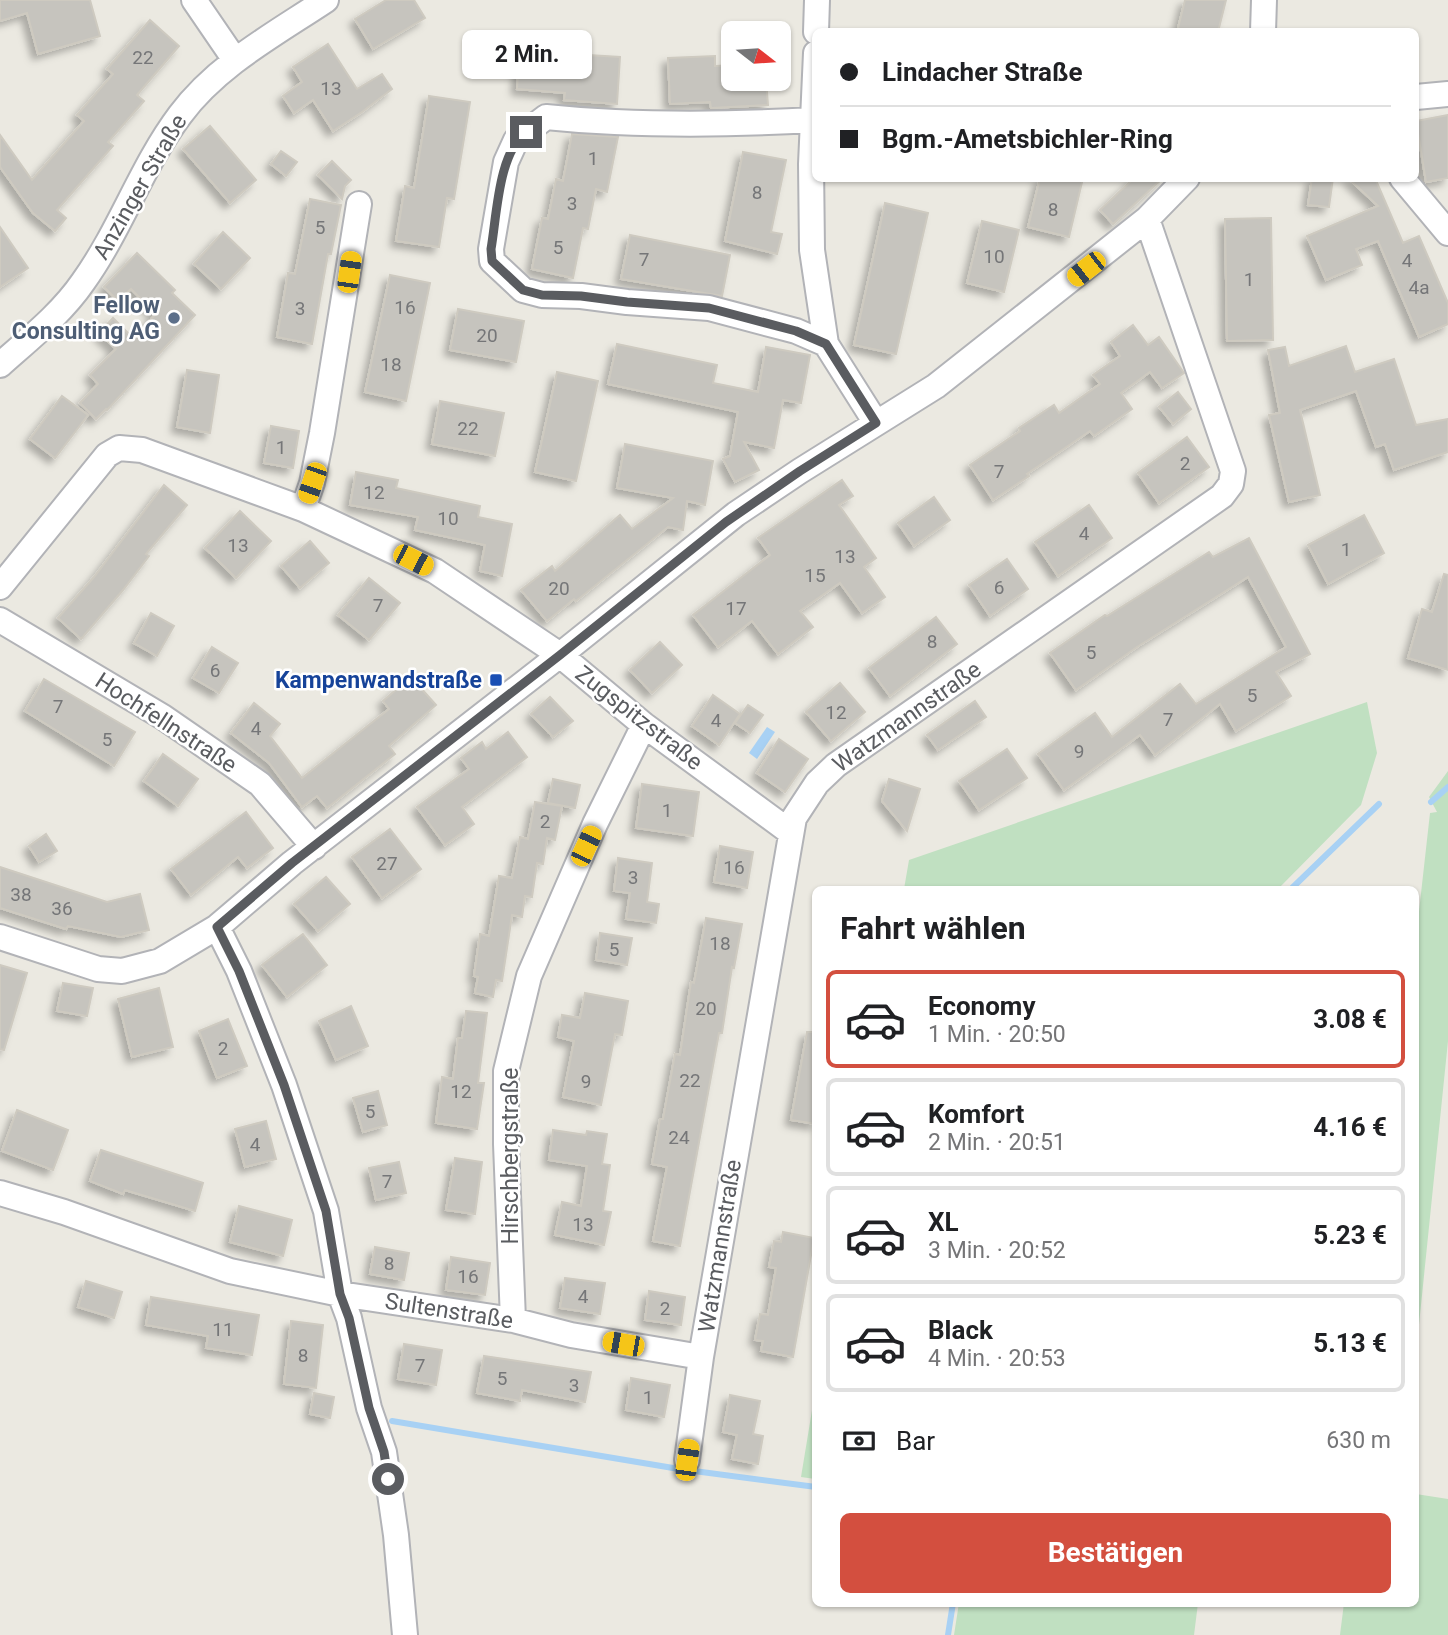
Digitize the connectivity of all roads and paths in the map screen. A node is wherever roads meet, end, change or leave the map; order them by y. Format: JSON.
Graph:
{"nodes":[{"id":1,"x":194,"y":0,"type":"edge"},
{"id":2,"x":327,"y":0,"type":"edge"},
{"id":3,"x":817,"y":0,"type":"edge"},
{"id":4,"x":1264,"y":0,"type":"edge"},
{"id":5,"x":816,"y":28,"type":"edge"},
{"id":6,"x":1263,"y":28,"type":"edge"},
{"id":7,"x":235,"y":60,"type":"junction"},
{"id":8,"x":1448,"y":94,"type":"edge"},
{"id":9,"x":1419,"y":97,"type":"edge"},
{"id":10,"x":812,"y":120,"type":"edge"},
{"id":11,"x":812,"y":149,"type":"edge"},
{"id":12,"x":1183,"y":182,"type":"edge"},
{"id":13,"x":1405,"y":182,"type":"edge"},
{"id":14,"x":359,"y":204,"type":"dead end"},
{"id":15,"x":1147,"y":219,"type":"junction"},
{"id":16,"x":1448,"y":233,"type":"edge"},
{"id":17,"x":826,"y":344,"type":"junction"},
{"id":18,"x":0,"y":365,"type":"edge"},
{"id":19,"x":876,"y":423,"type":"junction"},
{"id":20,"x":303,"y":509,"type":"junction"},
{"id":21,"x":0,"y":587,"type":"edge"},
{"id":22,"x":0,"y":620,"type":"edge"},
{"id":23,"x":560,"y":655,"type":"junction"},
{"id":24,"x":644,"y":725,"type":"junction"},
{"id":25,"x":790,"y":832,"type":"junction"},
{"id":26,"x":314,"y":846,"type":"junction"},
{"id":27,"x":217,"y":927,"type":"junction"},
{"id":28,"x":0,"y":937,"type":"edge"},
{"id":29,"x":0,"y":1192,"type":"edge"},
{"id":30,"x":340,"y":1294,"type":"junction"},
{"id":31,"x":513,"y":1320,"type":"junction"},
{"id":32,"x":701,"y":1357,"type":"junction"},
{"id":33,"x":687,"y":1460,"type":"dead end"},
{"id":34,"x":405,"y":1635,"type":"edge"}],
"edges":[{"from":1,"to":7,"type":"street"},
{"from":2,"to":7,"type":"street","name":"Anzinger Straße"},
{"from":3,"to":5,"type":"street"},
{"from":4,"to":6,"type":"street"},
{"from":7,"to":18,"type":"street","name":"Anzinger Straße"},
{"from":8,"to":9,"type":"street"},
{"from":10,"to":17,"type":"street"},
{"from":11,"to":17,"type":"street"},
{"from":12,"to":15,"type":"street"},
{"from":13,"to":16,"type":"street"},
{"from":14,"to":20,"type":"street"},
{"from":15,"to":19,"type":"street"},
{"from":15,"to":25,"type":"street","name":"Watzmannstraße"},
{"from":17,"to":19,"type":"street"},
{"from":19,"to":23,"type":"street"},
{"from":20,"to":21,"type":"street","name":"Zugspitzstraße"},
{"from":20,"to":23,"type":"street","name":"Zugspitzstraße"},
{"from":22,"to":26,"type":"street","name":"Hochfellnstraße"},
{"from":23,"to":24,"type":"street","name":"Zugspitzstraße"},
{"from":23,"to":26,"type":"street"},
{"from":24,"to":25,"type":"street","name":"Zugspitzstraße"},
{"from":24,"to":31,"type":"street","name":"Hirschbergstraße"},
{"from":25,"to":32,"type":"street","name":"Watzmannstraße"},
{"from":26,"to":27,"type":"street"},
{"from":27,"to":28,"type":"street"},
{"from":27,"to":30,"type":"street"},
{"from":29,"to":30,"type":"street","name":"Sultenstraße"},
{"from":30,"to":31,"type":"street","name":"Sultenstraße"},
{"from":30,"to":34,"type":"street"},
{"from":31,"to":32,"type":"street","name":"Sultenstraße"},
{"from":32,"to":33,"type":"street","name":"Watzmannstraße"}]}
